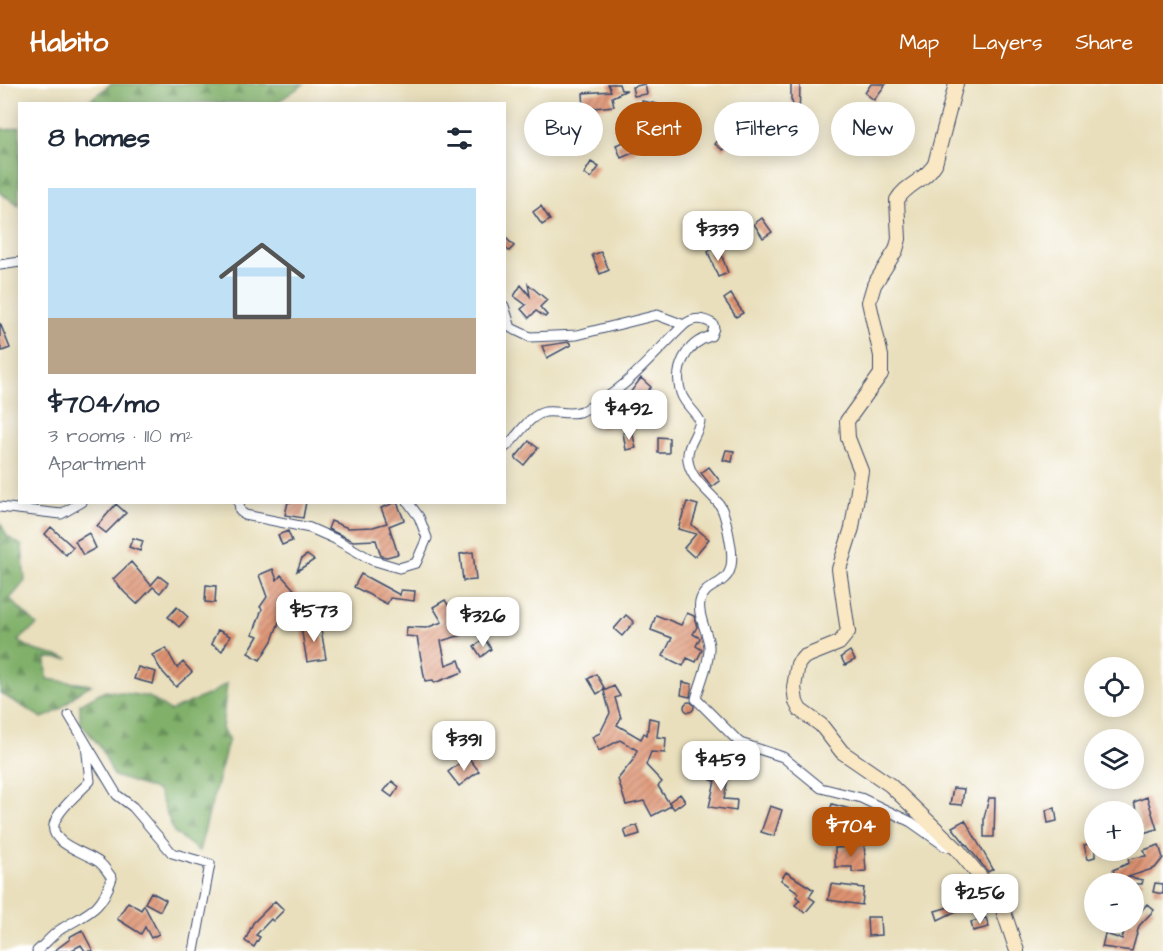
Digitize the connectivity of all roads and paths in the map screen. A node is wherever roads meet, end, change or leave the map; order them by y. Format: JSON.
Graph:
{"nodes":[{"id":1,"x":956,"y":84,"type":"edge"},
{"id":2,"x":18,"y":262,"type":"edge"},
{"id":3,"x":0,"y":265,"type":"edge"},
{"id":4,"x":506,"y":312,"type":"edge"},
{"id":5,"x":684,"y":325,"type":"junction"},
{"id":6,"x":506,"y":446,"type":"edge"},
{"id":7,"x":78,"y":504,"type":"edge"},
{"id":8,"x":239,"y":504,"type":"edge"},
{"id":9,"x":409,"y":504,"type":"edge"},
{"id":10,"x":0,"y":507,"type":"edge"},
{"id":11,"x":69,"y":715,"type":"dead end"},
{"id":12,"x":86,"y":742,"type":"junction"},
{"id":13,"x":958,"y":849,"type":"junction"},
{"id":14,"x":37,"y":951,"type":"edge"},
{"id":15,"x":194,"y":951,"type":"edge"},
{"id":16,"x":1017,"y":951,"type":"edge"}],
"edges":[{"from":1,"to":13,"type":"main road"},
{"from":2,"to":3,"type":"street"},
{"from":4,"to":5,"type":"street"},
{"from":5,"to":6,"type":"street"},
{"from":5,"to":13,"type":"street"},
{"from":7,"to":10,"type":"street"},
{"from":8,"to":9,"type":"street"},
{"from":11,"to":12,"type":"street"},
{"from":12,"to":14,"type":"street"},
{"from":12,"to":15,"type":"street"},
{"from":13,"to":16,"type":"main road"}]}
